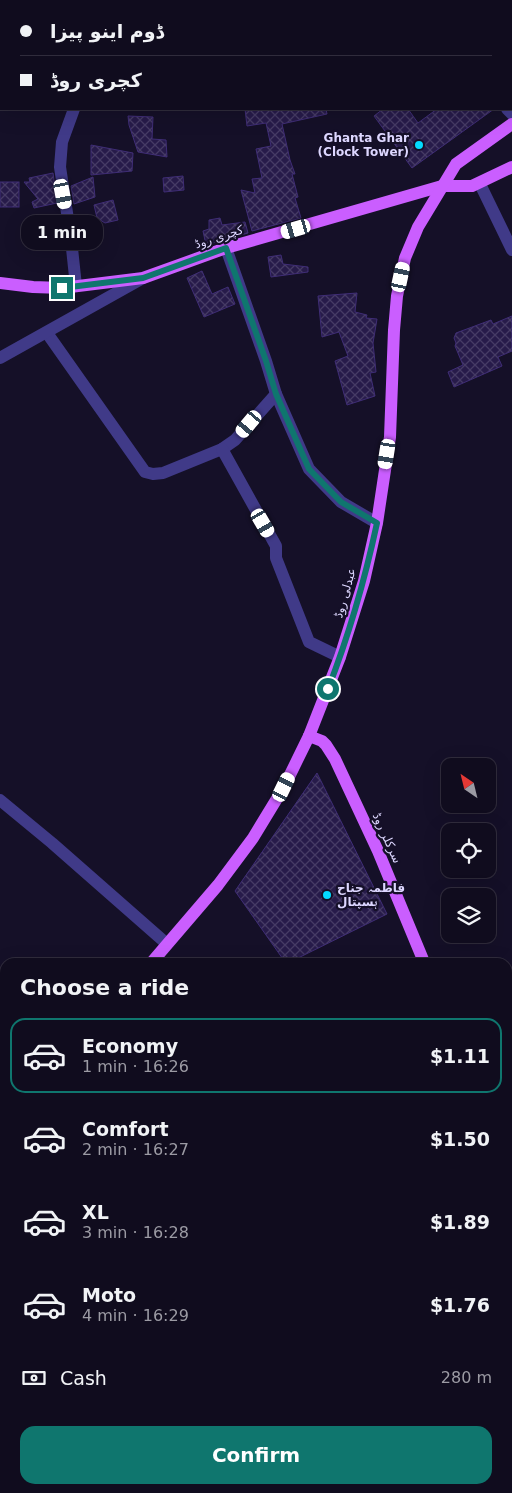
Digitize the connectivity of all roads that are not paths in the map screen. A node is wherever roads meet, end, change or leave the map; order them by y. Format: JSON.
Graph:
{"nodes":[{"id":1,"x":74,"y":110,"type":"edge"},
{"id":2,"x":512,"y":124,"type":"edge"},
{"id":3,"x":512,"y":167,"type":"edge"},
{"id":4,"x":480,"y":184,"type":"junction"},
{"id":5,"x":442,"y":186,"type":"junction"},
{"id":6,"x":226,"y":248,"type":"junction"},
{"id":7,"x":512,"y":250,"type":"edge"},
{"id":8,"x":143,"y":278,"type":"junction"},
{"id":9,"x":0,"y":283,"type":"edge"},
{"id":10,"x":76,"y":286,"type":"junction"},
{"id":11,"x":48,"y":333,"type":"junction"},
{"id":12,"x":0,"y":358,"type":"edge"},
{"id":13,"x":276,"y":394,"type":"junction"},
{"id":14,"x":222,"y":449,"type":"junction"},
{"id":15,"x":377,"y":523,"type":"junction"},
{"id":16,"x":340,"y":657,"type":"junction"},
{"id":17,"x":309,"y":736,"type":"junction"},
{"id":18,"x":0,"y":800,"type":"edge"},
{"id":19,"x":167,"y":944,"type":"junction"},
{"id":20,"x":155,"y":958,"type":"edge"},
{"id":21,"x":422,"y":958,"type":"edge"}],
"edges":[{"from":1,"to":10,"type":"street"},
{"from":2,"to":5,"type":"main road","name":"عبدلی روڈ"},
{"from":3,"to":4,"type":"main road"},
{"from":4,"to":5,"type":"main road"},
{"from":4,"to":7,"type":"street"},
{"from":5,"to":6,"type":"main road","name":"کچری روڈ"},
{"from":5,"to":15,"type":"main road","name":"عبدلی روڈ"},
{"from":6,"to":8,"type":"main road","name":"کچری روڈ"},
{"from":6,"to":13,"type":"street"},
{"from":8,"to":10,"type":"main road","name":"کچری روڈ"},
{"from":8,"to":11,"type":"street"},
{"from":9,"to":10,"type":"main road","name":"کچری روڈ"},
{"from":11,"to":12,"type":"street"},
{"from":11,"to":14,"type":"street"},
{"from":13,"to":14,"type":"street"},
{"from":13,"to":15,"type":"street"},
{"from":14,"to":16,"type":"street"},
{"from":15,"to":16,"type":"main road","name":"عبدلی روڈ"},
{"from":16,"to":17,"type":"main road","name":"عبدلی روڈ"},
{"from":17,"to":19,"type":"main road","name":"عبدلی روڈ"},
{"from":17,"to":21,"type":"main road","name":"سرکلر روڈ"},
{"from":18,"to":19,"type":"street"},
{"from":19,"to":20,"type":"main road","name":"عبدلی روڈ"}]}
